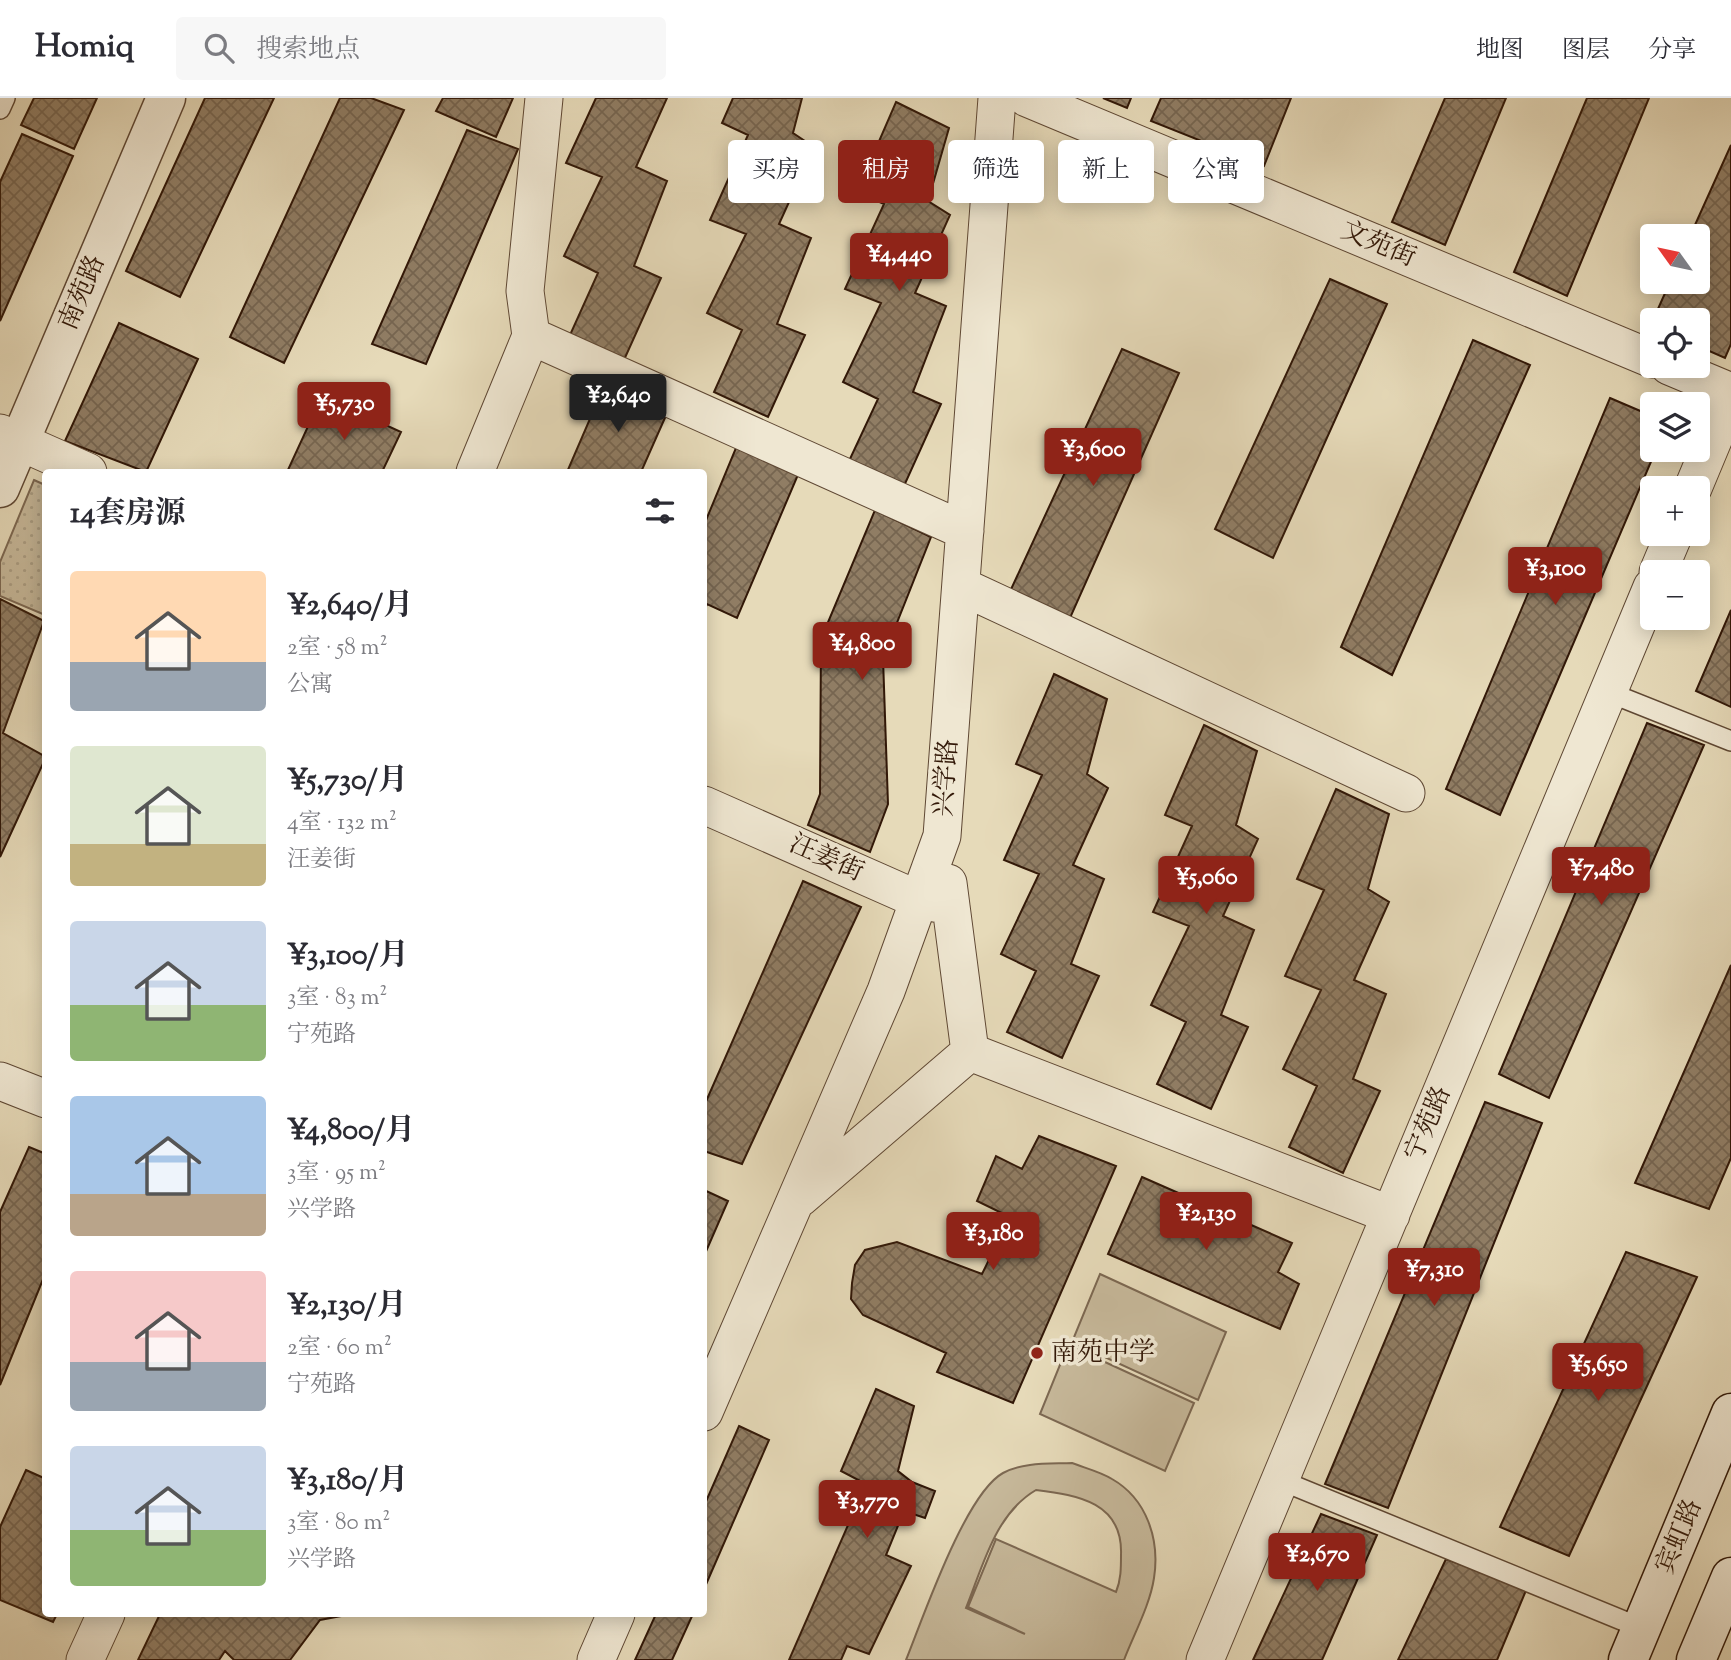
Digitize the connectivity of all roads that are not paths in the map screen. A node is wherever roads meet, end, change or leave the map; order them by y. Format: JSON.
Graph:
{"nodes":[{"id":1,"x":5,"y":98,"type":"edge"},
{"id":2,"x":166,"y":98,"type":"edge"},
{"id":3,"x":544,"y":98,"type":"edge"},
{"id":4,"x":997,"y":98,"type":"edge"},
{"id":5,"x":1027,"y":98,"type":"edge"},
{"id":6,"x":0,"y":109,"type":"edge"},
{"id":7,"x":531,"y":336,"type":"junction"},
{"id":8,"x":1640,"y":354,"type":"edge"},
{"id":9,"x":1698,"y":378,"type":"edge"},
{"id":10,"x":1731,"y":392,"type":"edge"},
{"id":11,"x":1731,"y":397,"type":"edge"},
{"id":12,"x":10,"y":438,"type":"edge"},
{"id":13,"x":81,"y":469,"type":"edge"},
{"id":14,"x":476,"y":469,"type":"edge"},
{"id":15,"x":1698,"y":476,"type":"edge"},
{"id":16,"x":0,"y":488,"type":"edge"},
{"id":17,"x":965,"y":531,"type":"junction"},
{"id":18,"x":961,"y":586,"type":"junction"},
{"id":19,"x":1640,"y":616,"type":"edge"},
{"id":20,"x":1608,"y":692,"type":"junction"},
{"id":21,"x":1731,"y":741,"type":"edge"},
{"id":22,"x":1406,"y":793,"type":"dead end"},
{"id":23,"x":707,"y":806,"type":"edge"},
{"id":24,"x":935,"y":903,"type":"junction"},
{"id":25,"x":970,"y":1052,"type":"junction"},
{"id":26,"x":0,"y":1080,"type":"edge"},
{"id":27,"x":42,"y":1097,"type":"edge"},
{"id":28,"x":794,"y":1204,"type":"junction"},
{"id":29,"x":1391,"y":1215,"type":"junction"},
{"id":30,"x":711,"y":1373,"type":"edge"},
{"id":31,"x":707,"y":1395,"type":"edge"},
{"id":32,"x":1731,"y":1413,"type":"edge"},
{"id":33,"x":1280,"y":1480,"type":"junction"},
{"id":34,"x":1731,"y":1577,"type":"edge"},
{"id":35,"x":105,"y":1617,"type":"edge"},
{"id":36,"x":615,"y":1617,"type":"edge"},
{"id":37,"x":1635,"y":1644,"type":"edge"},
{"id":38,"x":85,"y":1660,"type":"edge"},
{"id":39,"x":596,"y":1660,"type":"edge"},
{"id":40,"x":1205,"y":1660,"type":"edge"},
{"id":41,"x":1696,"y":1660,"type":"edge"}],
"edges":[{"from":1,"to":6,"type":"lane"},
{"from":2,"to":12,"type":"street","name":"南苑路"},
{"from":3,"to":7,"type":"street"},
{"from":4,"to":17,"type":"street","name":"兴学路"},
{"from":5,"to":8,"type":"street","name":"文苑街"},
{"from":7,"to":14,"type":"street"},
{"from":7,"to":17,"type":"street"},
{"from":9,"to":10,"type":"street"},
{"from":11,"to":15,"type":"street"},
{"from":12,"to":13,"type":"street"},
{"from":12,"to":16,"type":"street","name":"南苑路"},
{"from":17,"to":18,"type":"street","name":"兴学路"},
{"from":18,"to":22,"type":"street"},
{"from":18,"to":24,"type":"street","name":"兴学路"},
{"from":19,"to":20,"type":"street","name":"宁苑路"},
{"from":20,"to":21,"type":"lane"},
{"from":20,"to":29,"type":"street","name":"宁苑路"},
{"from":23,"to":24,"type":"street","name":"汪姜街"},
{"from":24,"to":25,"type":"street"},
{"from":24,"to":28,"type":"street","name":"兴学路"},
{"from":25,"to":28,"type":"street"},
{"from":25,"to":29,"type":"street"},
{"from":26,"to":27,"type":"street"},
{"from":28,"to":30,"type":"street","name":"兴学路"},
{"from":29,"to":33,"type":"street","name":"宁苑路"},
{"from":30,"to":31,"type":"street","name":"兴学路"},
{"from":32,"to":37,"type":"street","name":"宾虹路"},
{"from":33,"to":37,"type":"lane"},
{"from":33,"to":40,"type":"street","name":"宁苑路"},
{"from":34,"to":41,"type":"street"},
{"from":35,"to":38,"type":"street"},
{"from":36,"to":39,"type":"street"}]}
